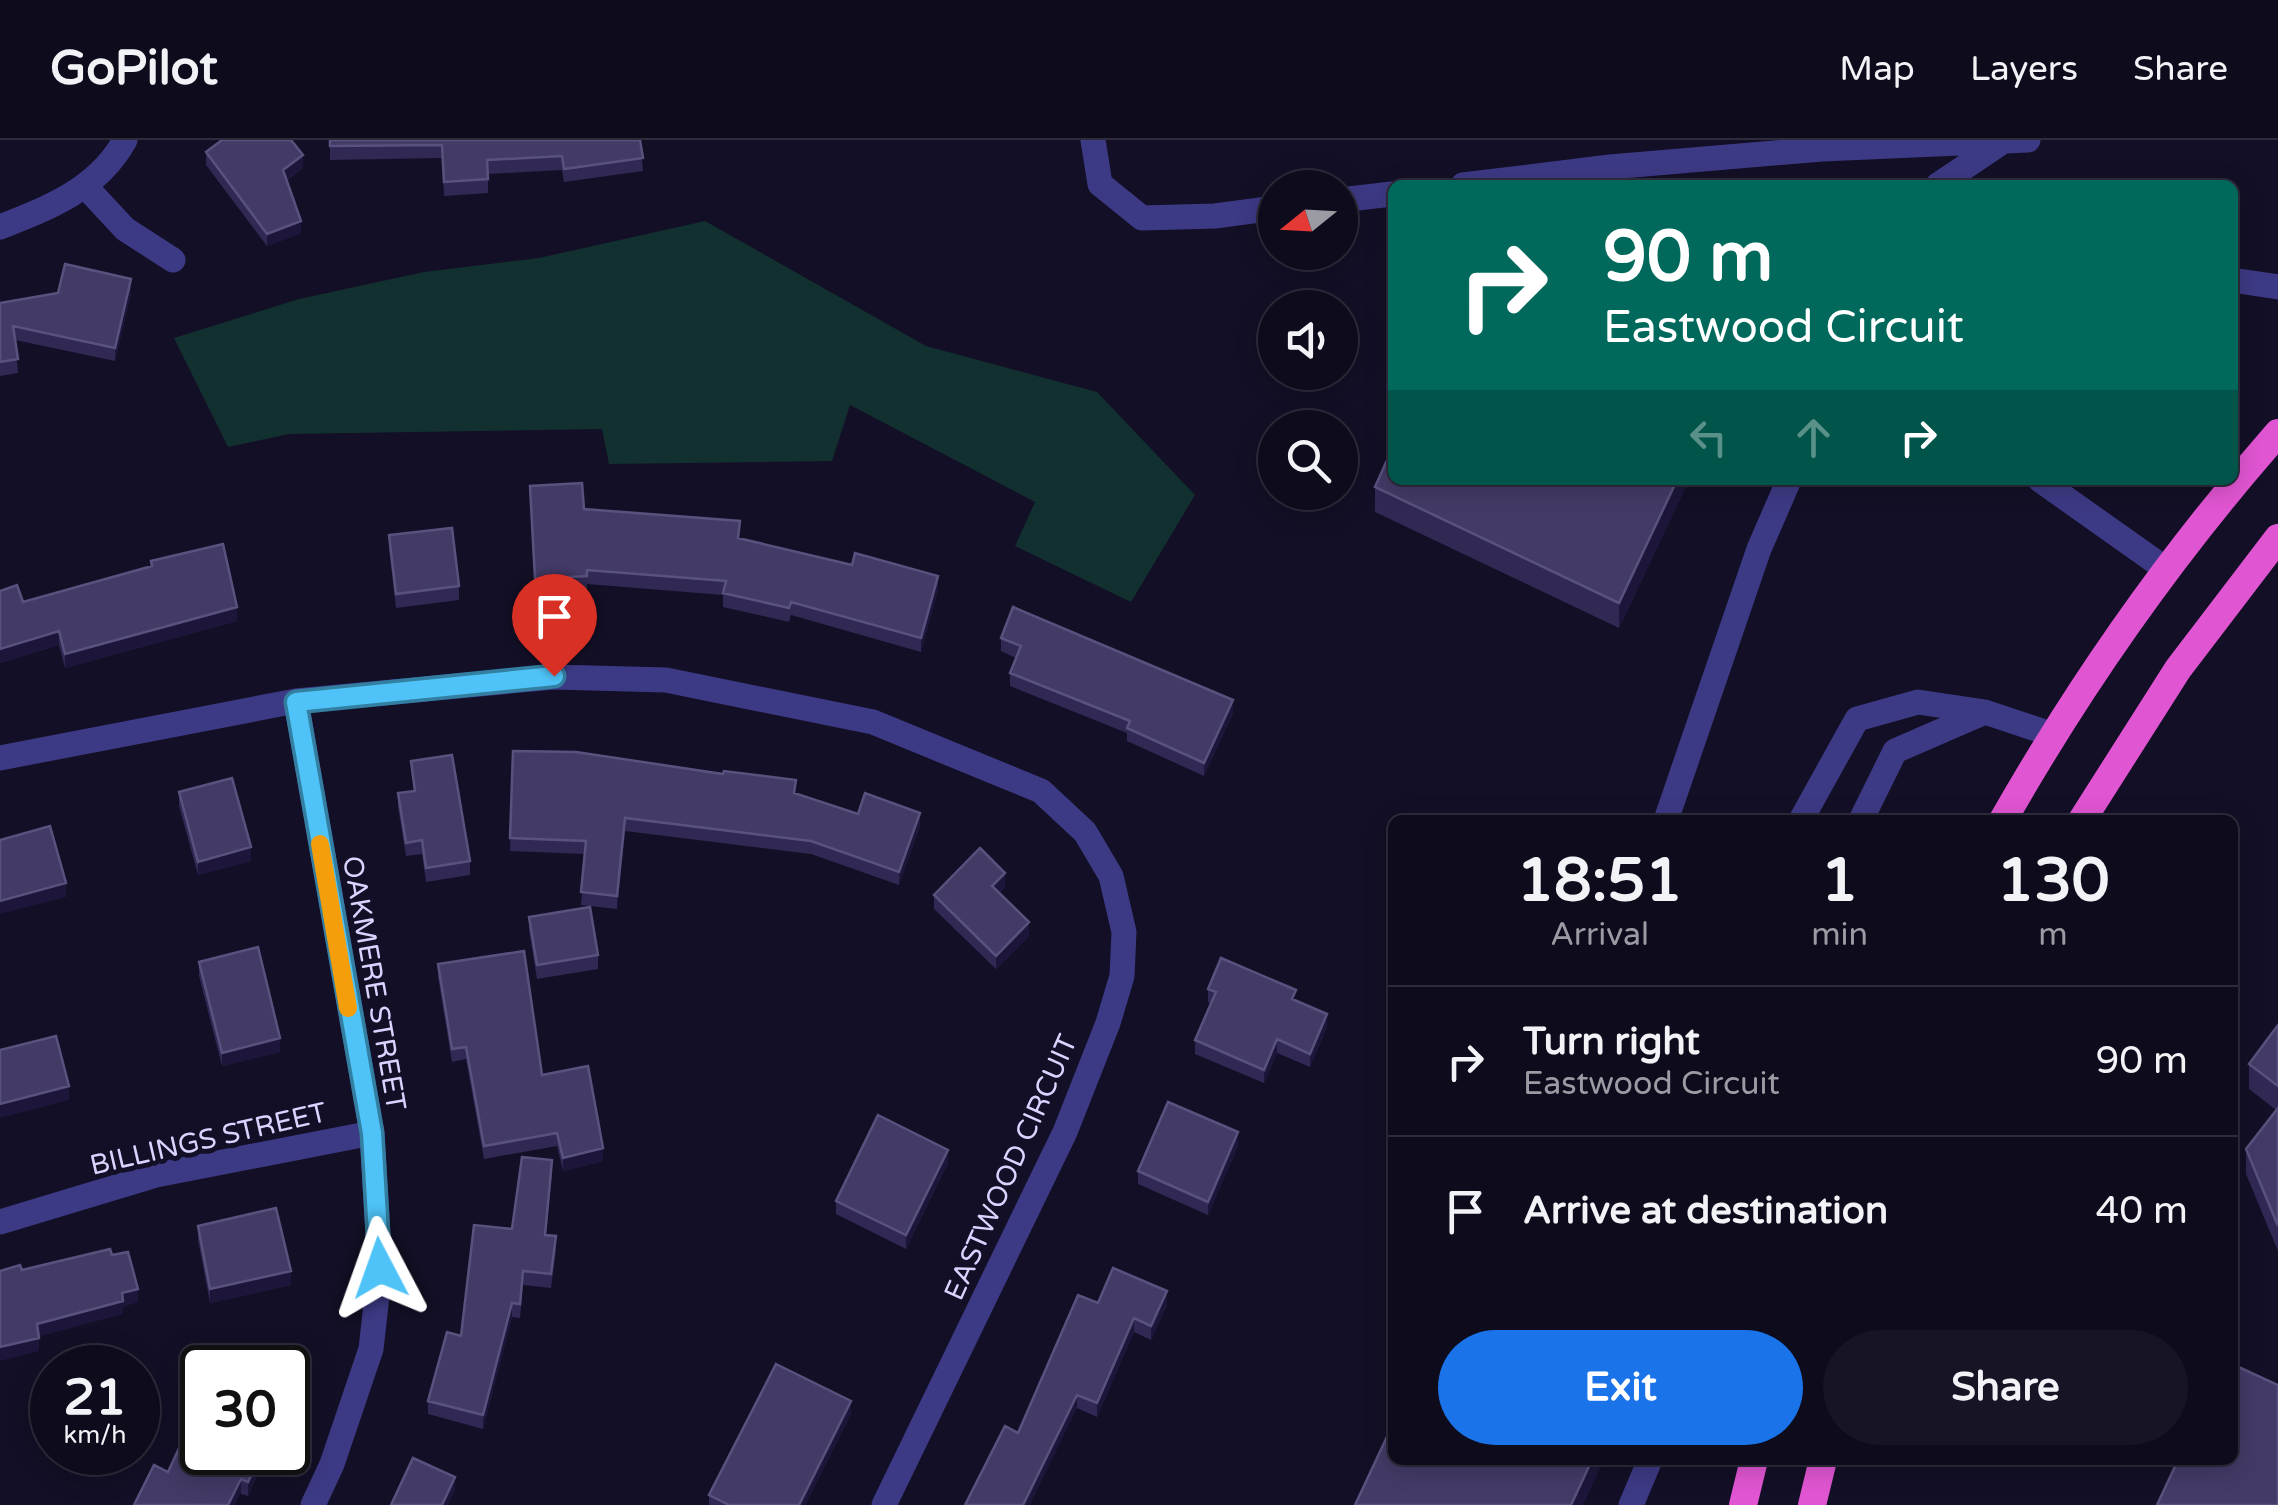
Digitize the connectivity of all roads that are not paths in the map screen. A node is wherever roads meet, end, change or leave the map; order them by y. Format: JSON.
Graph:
{"nodes":[{"id":1,"x":125,"y":140,"type":"edge"},
{"id":2,"x":1093,"y":140,"type":"edge"},
{"id":3,"x":2015,"y":141,"type":"edge"},
{"id":4,"x":1502,"y":180,"type":"edge"},
{"id":5,"x":1947,"y":180,"type":"edge"},
{"id":6,"x":85,"y":186,"type":"junction"},
{"id":7,"x":1388,"y":194,"type":"edge"},
{"id":8,"x":1358,"y":198,"type":"edge"},
{"id":9,"x":1258,"y":210,"type":"edge"},
{"id":10,"x":0,"y":227,"type":"edge"},
{"id":11,"x":173,"y":260,"type":"dead end"},
{"id":12,"x":2238,"y":281,"type":"edge"},
{"id":13,"x":2278,"y":286,"type":"edge"},
{"id":14,"x":2278,"y":432,"type":"edge"},
{"id":15,"x":2238,"y":482,"type":"edge"},
{"id":16,"x":1788,"y":485,"type":"edge"},
{"id":17,"x":2047,"y":485,"type":"edge"},
{"id":18,"x":2235,"y":485,"type":"edge"},
{"id":19,"x":2278,"y":538,"type":"edge"},
{"id":20,"x":2167,"y":570,"type":"junction"},
{"id":21,"x":296,"y":702,"type":"junction"},
{"id":22,"x":1985,"y":712,"type":"junction"},
{"id":23,"x":2054,"y":735,"type":"junction"},
{"id":24,"x":0,"y":758,"type":"edge"},
{"id":25,"x":1668,"y":815,"type":"edge"},
{"id":26,"x":1805,"y":815,"type":"edge"},
{"id":27,"x":1864,"y":815,"type":"edge"},
{"id":28,"x":2006,"y":815,"type":"edge"},
{"id":29,"x":2085,"y":815,"type":"edge"},
{"id":30,"x":372,"y":1133,"type":"junction"},
{"id":31,"x":0,"y":1222,"type":"edge"},
{"id":32,"x":1648,"y":1465,"type":"edge"},
{"id":33,"x":1753,"y":1465,"type":"edge"},
{"id":34,"x":1822,"y":1465,"type":"edge"},
{"id":35,"x":313,"y":1505,"type":"edge"},
{"id":36,"x":884,"y":1505,"type":"edge"},
{"id":37,"x":1631,"y":1505,"type":"edge"},
{"id":38,"x":1743,"y":1505,"type":"edge"},
{"id":39,"x":1812,"y":1505,"type":"edge"}],
"edges":[{"from":1,"to":6,"type":"street"},
{"from":2,"to":9,"type":"street"},
{"from":3,"to":4,"type":"street"},
{"from":3,"to":5,"type":"street"},
{"from":6,"to":10,"type":"street"},
{"from":6,"to":11,"type":"street"},
{"from":7,"to":8,"type":"street"},
{"from":12,"to":13,"type":"street"},
{"from":14,"to":15,"type":"highway"},
{"from":16,"to":25,"type":"street"},
{"from":17,"to":20,"type":"street"},
{"from":18,"to":20,"type":"highway"},
{"from":19,"to":29,"type":"highway"},
{"from":20,"to":23,"type":"highway"},
{"from":21,"to":24,"type":"street","name":"EASTWOOD CIRCUIT"},
{"from":21,"to":30,"type":"street","name":"OAKMERE STREET"},
{"from":21,"to":36,"type":"street","name":"EASTWOOD CIRCUIT"},
{"from":22,"to":23,"type":"street"},
{"from":22,"to":26,"type":"street"},
{"from":22,"to":27,"type":"street"},
{"from":23,"to":28,"type":"highway"},
{"from":30,"to":31,"type":"street","name":"BILLINGS STREET"},
{"from":30,"to":35,"type":"street","name":"OAKMERE STREET"},
{"from":32,"to":37,"type":"street"},
{"from":33,"to":38,"type":"highway"},
{"from":34,"to":39,"type":"highway"}]}
